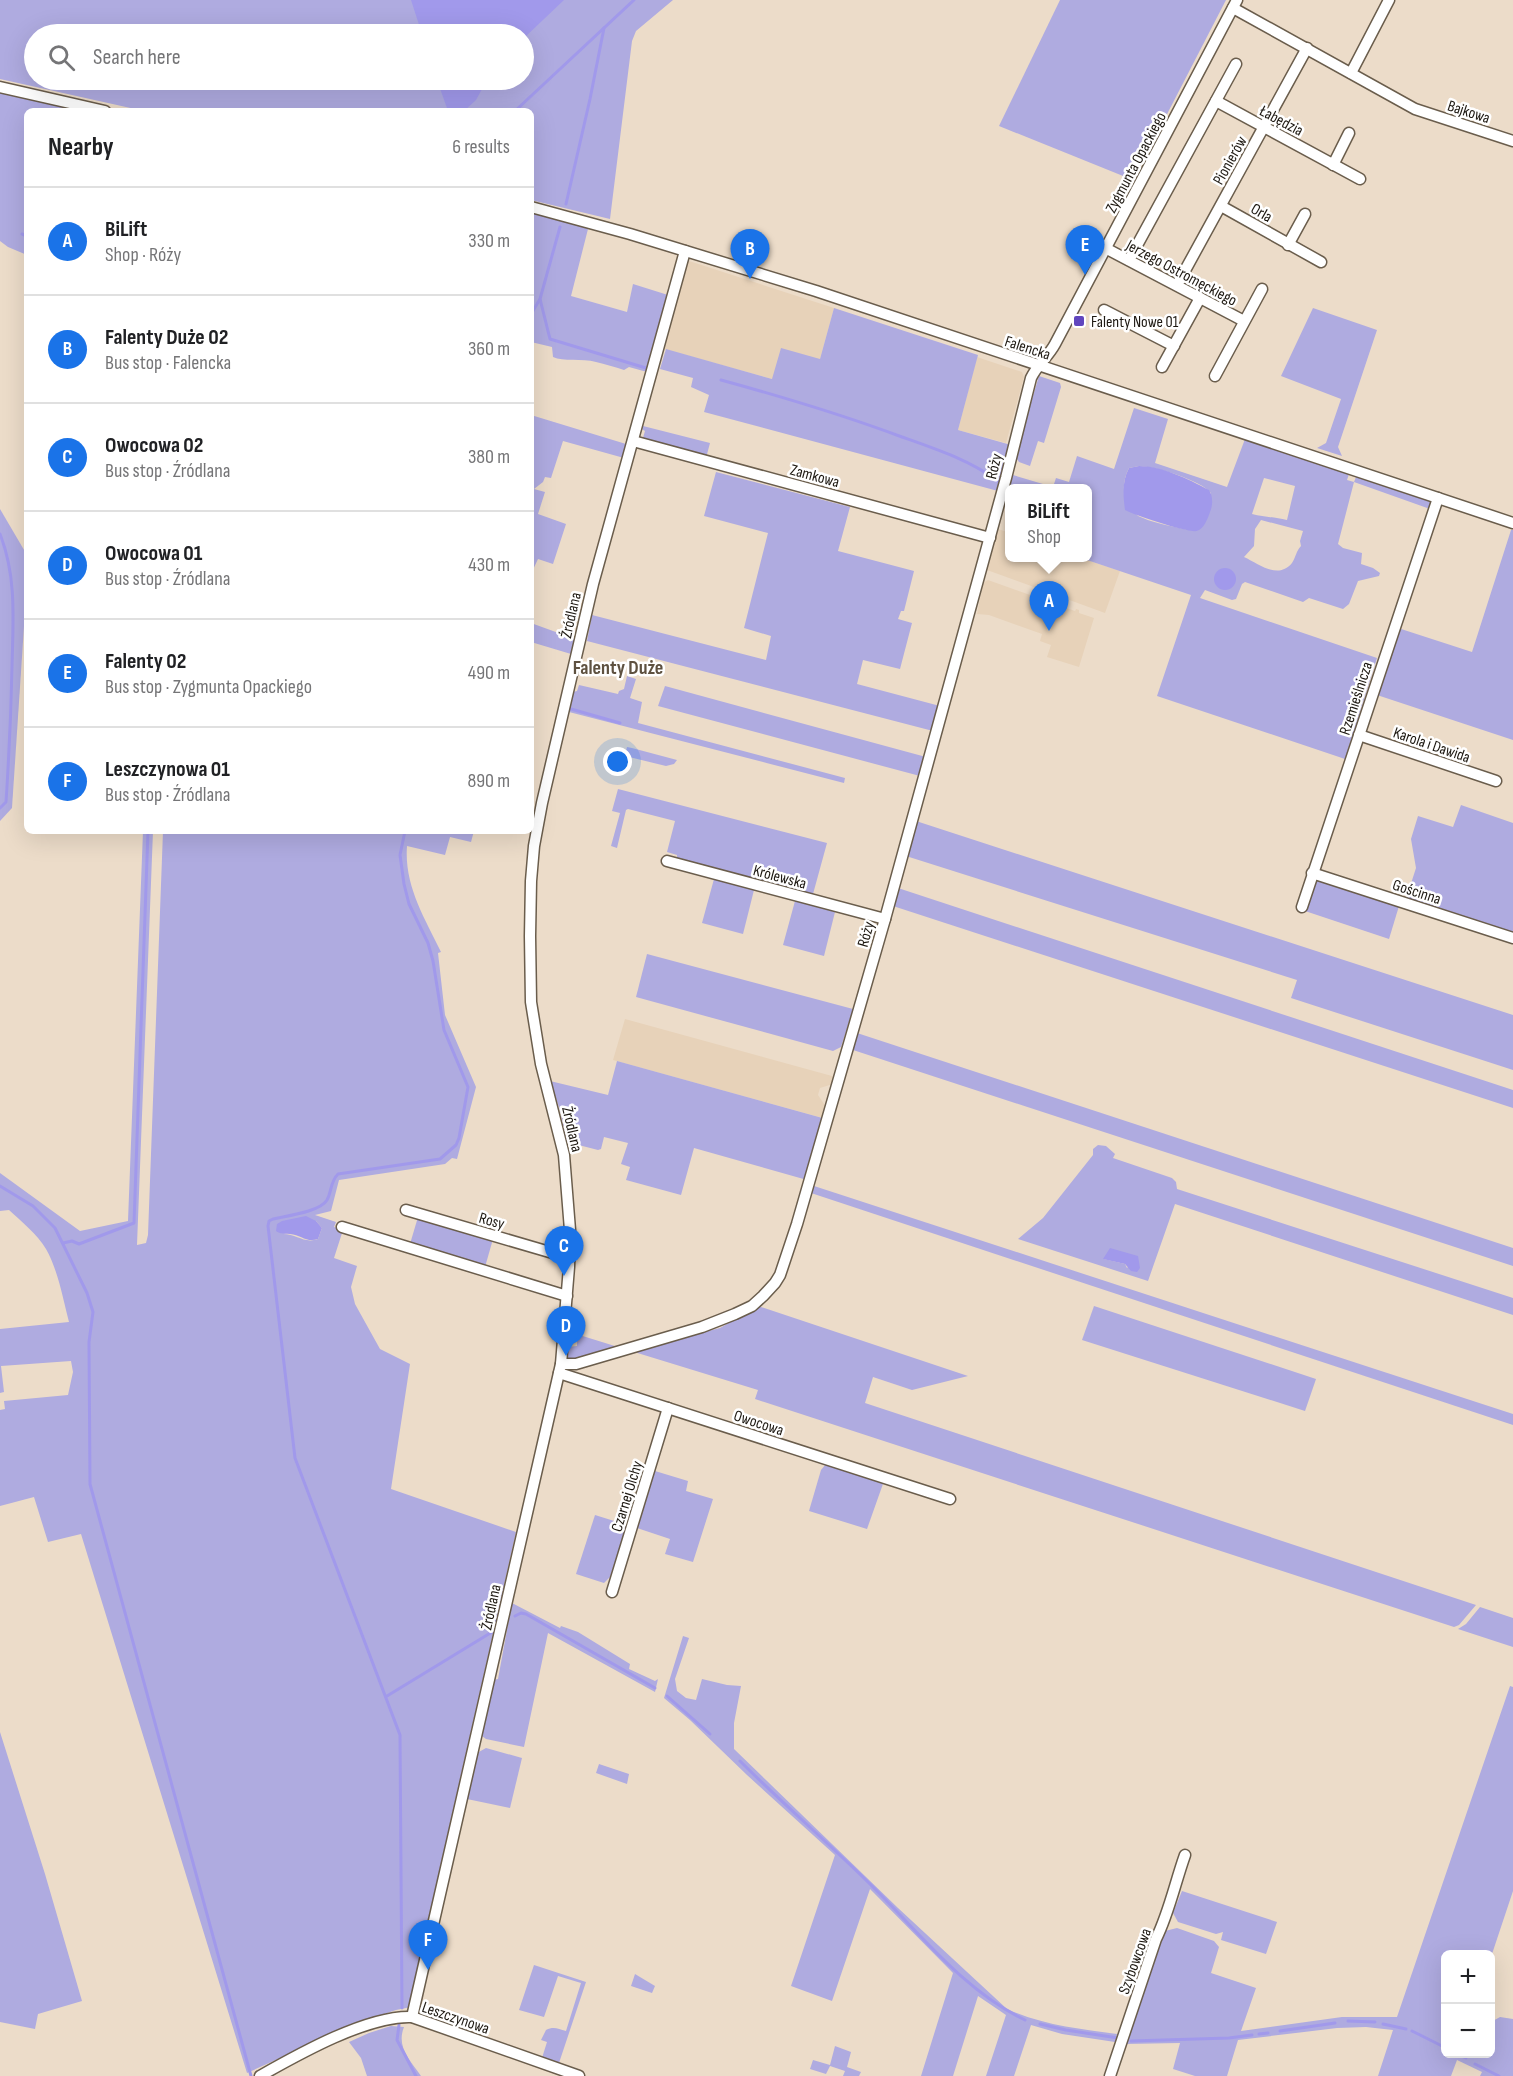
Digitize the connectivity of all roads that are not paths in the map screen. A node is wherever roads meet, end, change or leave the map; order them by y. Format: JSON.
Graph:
{"nodes":[{"id":1,"x":1389,"y":0,"type":"edge"},
{"id":2,"x":1235,"y":4,"type":"edge"},
{"id":3,"x":1307,"y":48,"type":"junction"},
{"id":4,"x":1236,"y":64,"type":"dead end"},
{"id":5,"x":1352,"y":73,"type":"junction"},
{"id":6,"x":0,"y":87,"type":"edge"},
{"id":7,"x":1216,"y":101,"type":"junction"},
{"id":8,"x":92,"y":108,"type":"edge"},
{"id":9,"x":1264,"y":127,"type":"junction"},
{"id":10,"x":1349,"y":133,"type":"dead end"},
{"id":11,"x":1513,"y":141,"type":"edge"},
{"id":12,"x":1333,"y":165,"type":"junction"},
{"id":13,"x":1360,"y":179,"type":"dead end"},
{"id":14,"x":1221,"y":206,"type":"junction"},
{"id":15,"x":534,"y":208,"type":"edge"},
{"id":16,"x":1305,"y":214,"type":"dead end"},
{"id":17,"x":1288,"y":245,"type":"junction"},
{"id":18,"x":1107,"y":249,"type":"junction"},
{"id":19,"x":685,"y":251,"type":"junction"},
{"id":20,"x":1129,"y":260,"type":"junction"},
{"id":21,"x":1321,"y":262,"type":"dead end"},
{"id":22,"x":1177,"y":285,"type":"junction"},
{"id":23,"x":1262,"y":289,"type":"dead end"},
{"id":24,"x":1200,"y":298,"type":"junction"},
{"id":25,"x":1104,"y":310,"type":"dead end"},
{"id":26,"x":1244,"y":321,"type":"junction"},
{"id":27,"x":1173,"y":346,"type":"junction"},
{"id":28,"x":1038,"y":366,"type":"junction"},
{"id":29,"x":1162,"y":367,"type":"dead end"},
{"id":30,"x":1215,"y":376,"type":"dead end"},
{"id":31,"x":633,"y":441,"type":"junction"},
{"id":32,"x":1438,"y":498,"type":"junction"},
{"id":33,"x":1513,"y":523,"type":"edge"},
{"id":34,"x":990,"y":538,"type":"junction"},
{"id":35,"x":1359,"y":735,"type":"junction"},
{"id":36,"x":1496,"y":781,"type":"dead end"},
{"id":37,"x":667,"y":861,"type":"dead end"},
{"id":38,"x":1312,"y":873,"type":"junction"},
{"id":39,"x":1302,"y":907,"type":"dead end"},
{"id":40,"x":885,"y":919,"type":"junction"},
{"id":41,"x":1513,"y":938,"type":"edge"},
{"id":42,"x":406,"y":1210,"type":"dead end"},
{"id":43,"x":342,"y":1227,"type":"dead end"},
{"id":44,"x":570,"y":1258,"type":"junction"},
{"id":45,"x":567,"y":1296,"type":"junction"},
{"id":46,"x":560,"y":1368,"type":"junction"},
{"id":47,"x":668,"y":1408,"type":"junction"},
{"id":48,"x":950,"y":1499,"type":"dead end"},
{"id":49,"x":612,"y":1592,"type":"dead end"},
{"id":50,"x":1185,"y":1855,"type":"dead end"},
{"id":51,"x":412,"y":2017,"type":"junction"},
{"id":52,"x":261,"y":2075,"type":"edge"},
{"id":53,"x":579,"y":2076,"type":"edge"},
{"id":54,"x":1110,"y":2076,"type":"edge"}],
"edges":[{"from":1,"to":5,"type":"street"},
{"from":2,"to":3,"type":"street","name":"Bajkowa"},
{"from":2,"to":18,"type":"street","name":"Zygmunta Opackiego"},
{"from":3,"to":5,"type":"street","name":"Bajkowa"},
{"from":3,"to":9,"type":"street","name":"Pionierów"},
{"from":4,"to":7,"type":"street"},
{"from":5,"to":11,"type":"street","name":"Bajkowa"},
{"from":6,"to":8,"type":"street"},
{"from":7,"to":9,"type":"street","name":"Łabędzia"},
{"from":7,"to":20,"type":"street"},
{"from":9,"to":12,"type":"street","name":"Łabędzia"},
{"from":9,"to":14,"type":"street","name":"Pionierów"},
{"from":10,"to":12,"type":"street"},
{"from":12,"to":13,"type":"street","name":"Łabędzia"},
{"from":14,"to":17,"type":"street","name":"Orla"},
{"from":14,"to":22,"type":"street","name":"Pionierów"},
{"from":15,"to":19,"type":"street","name":"Falencka"},
{"from":16,"to":17,"type":"street"},
{"from":17,"to":21,"type":"street","name":"Orla"},
{"from":18,"to":20,"type":"street","name":"Jerzego Ostromęckiego"},
{"from":18,"to":28,"type":"street","name":"Zygmunta Opackiego"},
{"from":19,"to":28,"type":"street","name":"Falencka"},
{"from":19,"to":31,"type":"street","name":"Źródlana"},
{"from":20,"to":22,"type":"street","name":"Jerzego Ostromęckiego"},
{"from":22,"to":24,"type":"street","name":"Jerzego Ostromęckiego"},
{"from":23,"to":26,"type":"street"},
{"from":24,"to":26,"type":"street","name":"Jerzego Ostromęckiego"},
{"from":24,"to":27,"type":"street"},
{"from":25,"to":27,"type":"street"},
{"from":26,"to":30,"type":"street"},
{"from":27,"to":29,"type":"street"},
{"from":28,"to":32,"type":"street","name":"Falencka"},
{"from":28,"to":34,"type":"street","name":"Róży"},
{"from":31,"to":34,"type":"street","name":"Zamkowa"},
{"from":31,"to":44,"type":"street","name":"Źródlana"},
{"from":32,"to":33,"type":"street","name":"Falencka"},
{"from":32,"to":35,"type":"street","name":"Rzemieślnicza"},
{"from":34,"to":40,"type":"street","name":"Róży"},
{"from":35,"to":36,"type":"street","name":"Karola i Dawida"},
{"from":35,"to":38,"type":"street","name":"Rzemieślnicza"},
{"from":37,"to":40,"type":"street","name":"Królewska"},
{"from":38,"to":39,"type":"street","name":"Rzemieślnicza"},
{"from":38,"to":41,"type":"street","name":"Gościnna"},
{"from":40,"to":46,"type":"street","name":"Róży"},
{"from":42,"to":44,"type":"street","name":"Rosy"},
{"from":43,"to":45,"type":"street"},
{"from":44,"to":45,"type":"street","name":"Źródlana"},
{"from":45,"to":46,"type":"street","name":"Źródlana"},
{"from":46,"to":47,"type":"street","name":"Owocowa"},
{"from":46,"to":51,"type":"street","name":"Źródlana"},
{"from":47,"to":48,"type":"street","name":"Owocowa"},
{"from":47,"to":49,"type":"street","name":"Czarnej Olchy"},
{"from":50,"to":54,"type":"street","name":"Szybowcowa"},
{"from":51,"to":52,"type":"street","name":"Leszczynowa"},
{"from":51,"to":53,"type":"street","name":"Leszczynowa"}]}
